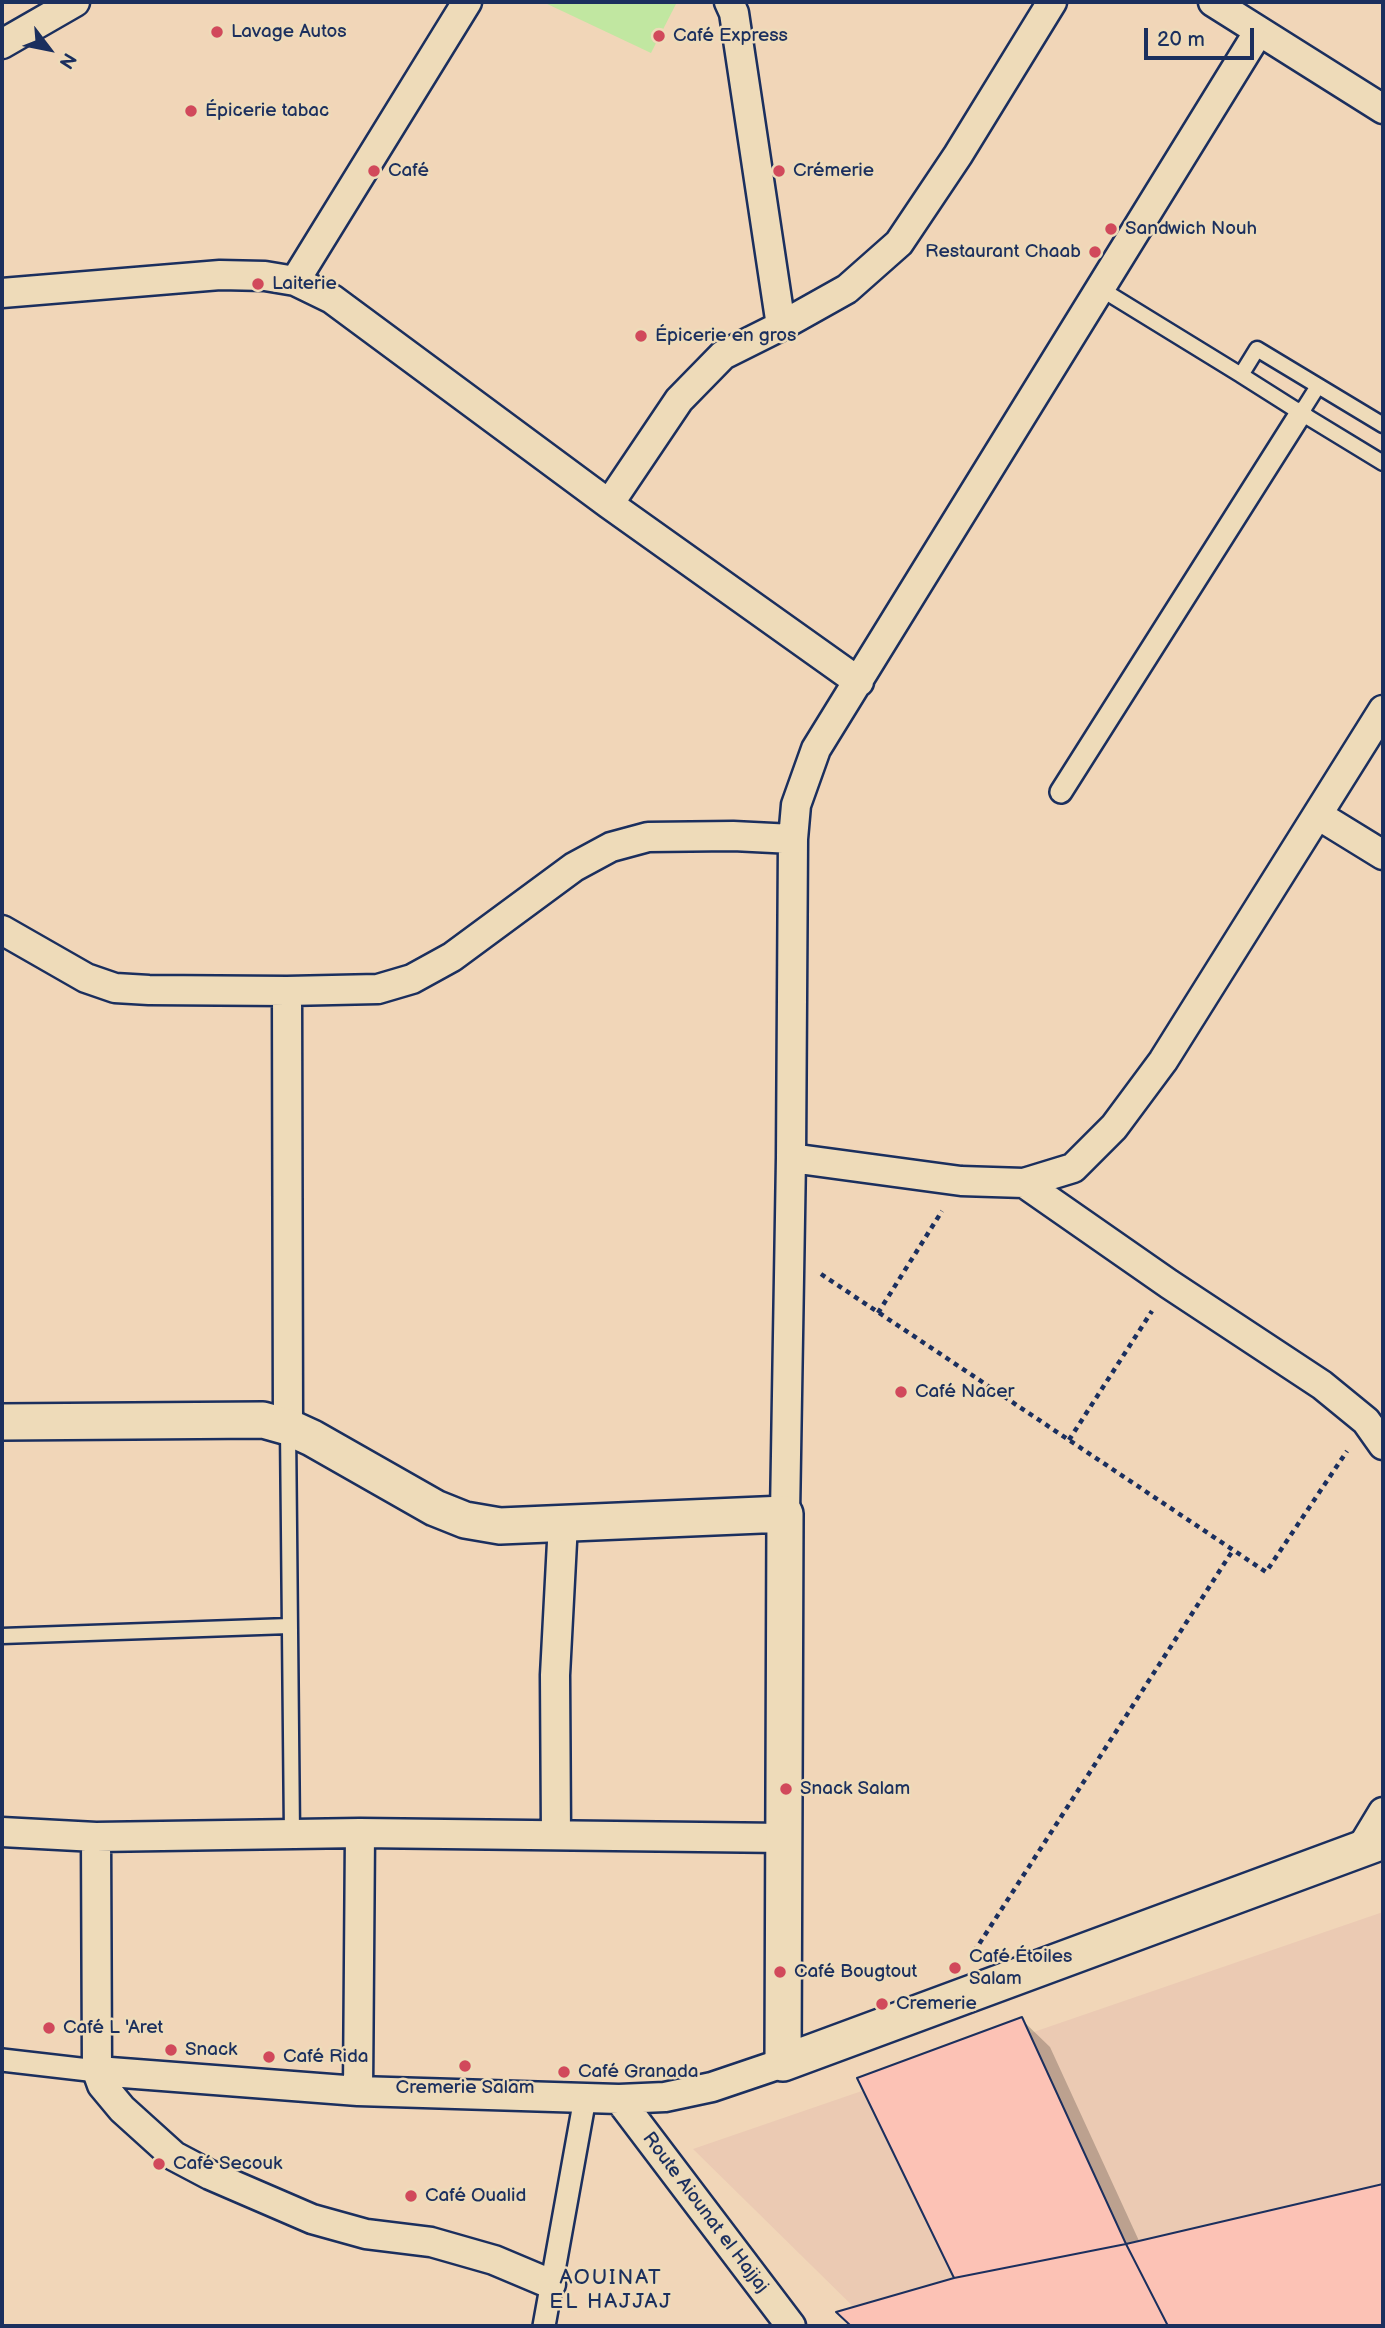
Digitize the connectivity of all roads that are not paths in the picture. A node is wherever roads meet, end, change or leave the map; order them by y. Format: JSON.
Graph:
{"nodes":[{"id":1,"x":75,"y":2,"type":"edge"},
{"id":2,"x":467,"y":2,"type":"edge"},
{"id":3,"x":729,"y":2,"type":"edge"},
{"id":4,"x":1052,"y":2,"type":"edge"},
{"id":5,"x":1213,"y":2,"type":"edge"},
{"id":6,"x":45,"y":12,"type":"edge"},
{"id":7,"x":1259,"y":31,"type":"junction"},
{"id":8,"x":2,"y":44,"type":"edge"},
{"id":9,"x":1383,"y":109,"type":"edge"},
{"id":10,"x":295,"y":281,"type":"junction"},
{"id":11,"x":1101,"y":289,"type":"junction"},
{"id":12,"x":2,"y":293,"type":"edge"},
{"id":13,"x":781,"y":326,"type":"junction"},
{"id":14,"x":1241,"y":375,"type":"junction"},
{"id":15,"x":1318,"y":386,"type":"junction"},
{"id":16,"x":1301,"y":413,"type":"junction"},
{"id":17,"x":1383,"y":425,"type":"edge"},
{"id":18,"x":1383,"y":463,"type":"edge"},
{"id":19,"x":609,"y":504,"type":"junction"},
{"id":20,"x":859,"y":682,"type":"junction"},
{"id":21,"x":1383,"y":710,"type":"edge"},
{"id":22,"x":1061,"y":792,"type":"dead end"},
{"id":23,"x":1318,"y":815,"type":"junction"},
{"id":24,"x":793,"y":839,"type":"junction"},
{"id":25,"x":1383,"y":855,"type":"edge"},
{"id":26,"x":2,"y":930,"type":"edge"},
{"id":27,"x":287,"y":991,"type":"junction"},
{"id":28,"x":791,"y":1158,"type":"junction"},
{"id":29,"x":1024,"y":1183,"type":"junction"},
{"id":30,"x":2,"y":1422,"type":"edge"},
{"id":31,"x":288,"y":1427,"type":"junction"},
{"id":32,"x":1383,"y":1446,"type":"edge"},
{"id":33,"x":785,"y":1514,"type":"junction"},
{"id":34,"x":563,"y":1523,"type":"junction"},
{"id":35,"x":289,"y":1626,"type":"junction"},
{"id":36,"x":2,"y":1636,"type":"edge"},
{"id":37,"x":1383,"y":1812,"type":"edge"},
{"id":38,"x":2,"y":1832,"type":"edge"},
{"id":39,"x":359,"y":1833,"type":"junction"},
{"id":40,"x":292,"y":1834,"type":"junction"},
{"id":41,"x":556,"y":1835,"type":"junction"},
{"id":42,"x":96,"y":1837,"type":"junction"},
{"id":43,"x":785,"y":1838,"type":"junction"},
{"id":44,"x":1372,"y":1845,"type":"edge"},
{"id":45,"x":2,"y":2060,"type":"edge"},
{"id":46,"x":783,"y":2063,"type":"junction"},
{"id":47,"x":97,"y":2071,"type":"junction"},
{"id":48,"x":358,"y":2091,"type":"junction"},
{"id":49,"x":585,"y":2098,"type":"junction"},
{"id":50,"x":619,"y":2099,"type":"junction"},
{"id":51,"x":551,"y":2284,"type":"junction"},
{"id":52,"x":544,"y":2326,"type":"edge"},
{"id":53,"x":791,"y":2326,"type":"edge"}],
"edges":[{"from":1,"to":6,"type":"street"},
{"from":2,"to":10,"type":"street"},
{"from":3,"to":13,"type":"street"},
{"from":4,"to":13,"type":"street"},
{"from":5,"to":7,"type":"street"},
{"from":6,"to":8,"type":"street"},
{"from":7,"to":9,"type":"street"},
{"from":7,"to":11,"type":"street"},
{"from":10,"to":12,"type":"street"},
{"from":10,"to":19,"type":"street"},
{"from":11,"to":14,"type":"lane"},
{"from":11,"to":20,"type":"street"},
{"from":13,"to":19,"type":"street"},
{"from":14,"to":15,"type":"lane"},
{"from":14,"to":16,"type":"lane"},
{"from":15,"to":16,"type":"lane"},
{"from":15,"to":17,"type":"lane"},
{"from":16,"to":18,"type":"lane"},
{"from":16,"to":22,"type":"street"},
{"from":19,"to":20,"type":"street"},
{"from":20,"to":24,"type":"street"},
{"from":21,"to":23,"type":"street"},
{"from":23,"to":25,"type":"street"},
{"from":23,"to":29,"type":"street"},
{"from":24,"to":27,"type":"street"},
{"from":24,"to":28,"type":"street"},
{"from":26,"to":27,"type":"street"},
{"from":27,"to":31,"type":"street"},
{"from":28,"to":29,"type":"street"},
{"from":28,"to":33,"type":"street"},
{"from":29,"to":32,"type":"street"},
{"from":30,"to":31,"type":"street"},
{"from":31,"to":34,"type":"street"},
{"from":31,"to":35,"type":"lane"},
{"from":33,"to":34,"type":"street"},
{"from":33,"to":43,"type":"street"},
{"from":34,"to":41,"type":"street"},
{"from":35,"to":36,"type":"lane"},
{"from":35,"to":40,"type":"lane"},
{"from":37,"to":44,"type":"street"},
{"from":38,"to":42,"type":"street"},
{"from":39,"to":40,"type":"street"},
{"from":39,"to":41,"type":"street"},
{"from":39,"to":48,"type":"street"},
{"from":40,"to":42,"type":"street"},
{"from":41,"to":43,"type":"street"},
{"from":42,"to":47,"type":"street"},
{"from":43,"to":46,"type":"street"},
{"from":44,"to":46,"type":"street"},
{"from":45,"to":47,"type":"street"},
{"from":46,"to":50,"type":"street"},
{"from":47,"to":48,"type":"street"},
{"from":47,"to":51,"type":"street"},
{"from":48,"to":49,"type":"street"},
{"from":49,"to":50,"type":"street"},
{"from":49,"to":51,"type":"street"},
{"from":50,"to":53,"type":"street","name":"Route Aiounat el Hajjaj"},
{"from":51,"to":52,"type":"street"}]}
